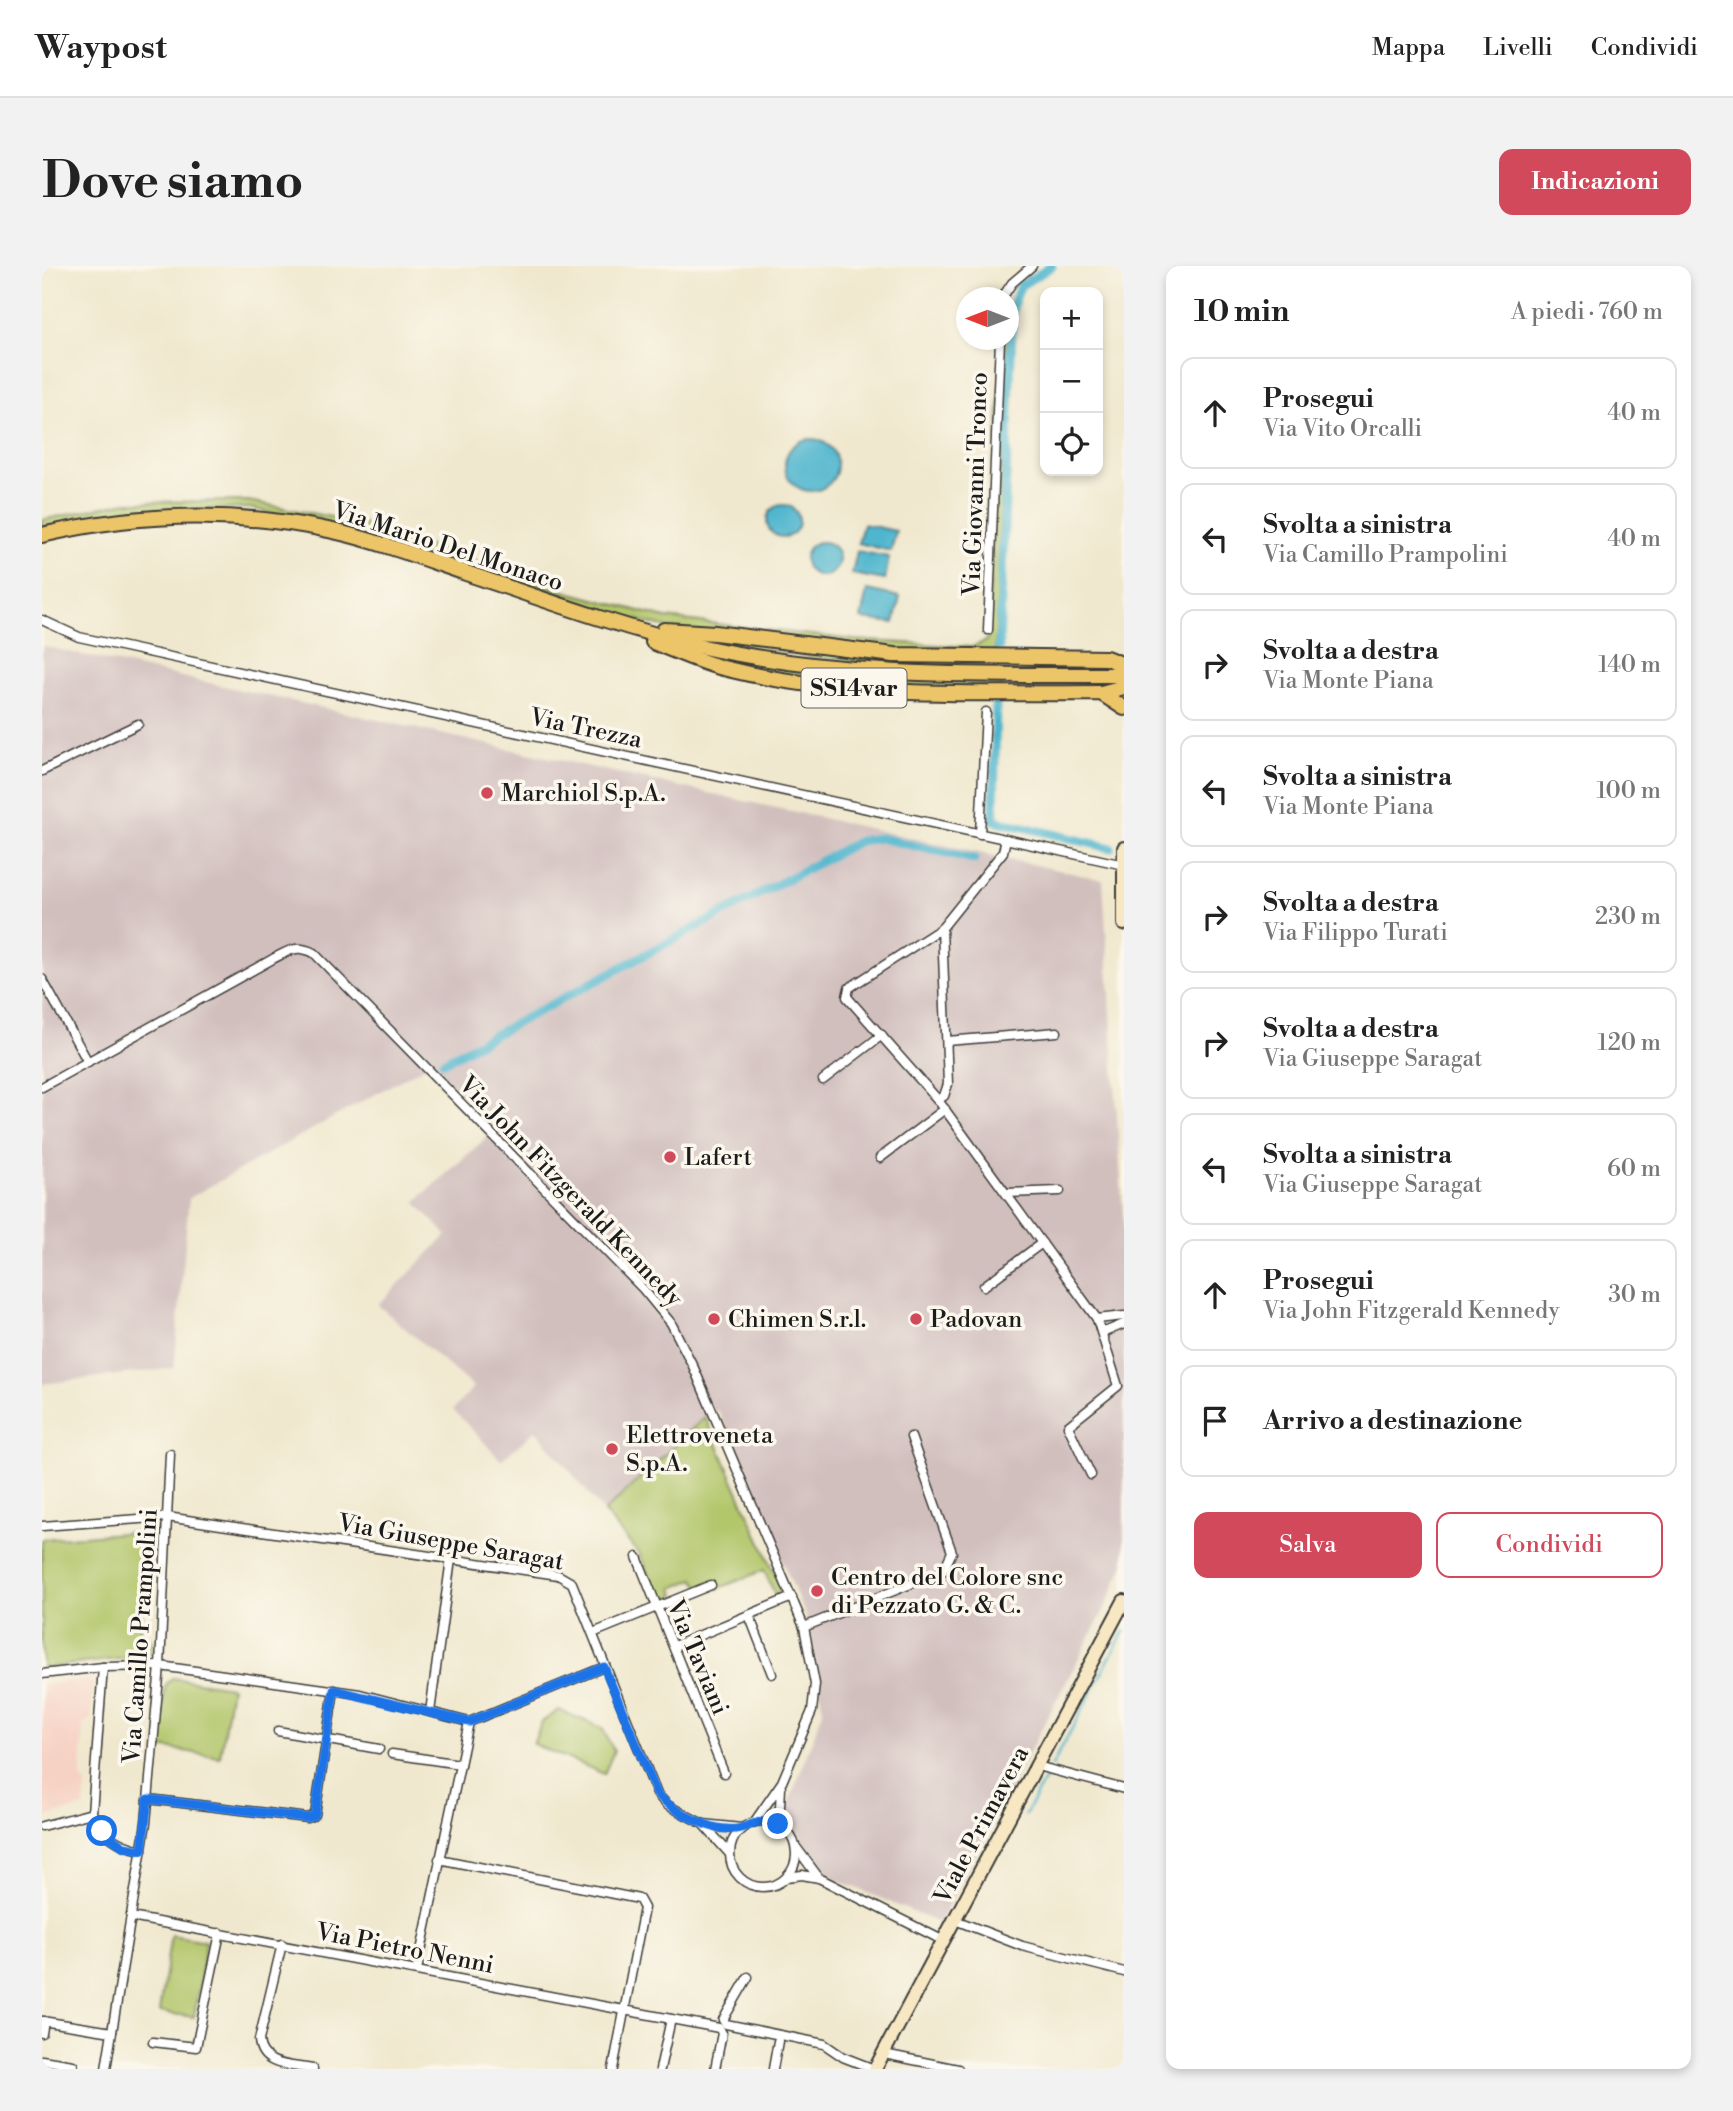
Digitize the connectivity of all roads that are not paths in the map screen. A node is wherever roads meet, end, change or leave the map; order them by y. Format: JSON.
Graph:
{"nodes":[{"id":1,"x":1032,"y":266,"type":"edge"},
{"id":2,"x":1009,"y":287,"type":"edge"},
{"id":3,"x":1000,"y":350,"type":"edge"},
{"id":4,"x":42,"y":535,"type":"edge"},
{"id":5,"x":590,"y":615,"type":"junction"},
{"id":6,"x":42,"y":620,"type":"edge"},
{"id":7,"x":988,"y":630,"type":"dead end"},
{"id":8,"x":1124,"y":650,"type":"edge"},
{"id":9,"x":1106,"y":658,"type":"junction"},
{"id":10,"x":1124,"y":665,"type":"edge"},
{"id":11,"x":1124,"y":675,"type":"edge"},
{"id":12,"x":1124,"y":687,"type":"edge"},
{"id":13,"x":1101,"y":693,"type":"junction"},
{"id":14,"x":1124,"y":708,"type":"edge"},
{"id":15,"x":986,"y":712,"type":"dead end"},
{"id":16,"x":138,"y":724,"type":"dead end"},
{"id":17,"x":42,"y":771,"type":"edge"},
{"id":18,"x":980,"y":834,"type":"junction"},
{"id":19,"x":1006,"y":839,"type":"junction"},
{"id":20,"x":1124,"y":848,"type":"edge"},
{"id":21,"x":1123,"y":865,"type":"edge"},
{"id":22,"x":1124,"y":925,"type":"edge"},
{"id":23,"x":942,"y":928,"type":"junction"},
{"id":24,"x":42,"y":979,"type":"edge"},
{"id":25,"x":1057,"y":1032,"type":"dead end"},
{"id":26,"x":882,"y":1035,"type":"junction"},
{"id":27,"x":947,"y":1041,"type":"junction"},
{"id":28,"x":88,"y":1062,"type":"junction"},
{"id":29,"x":823,"y":1080,"type":"dead end"},
{"id":30,"x":42,"y":1087,"type":"edge"},
{"id":31,"x":938,"y":1100,"type":"junction"},
{"id":32,"x":945,"y":1109,"type":"junction"},
{"id":33,"x":880,"y":1158,"type":"dead end"},
{"id":34,"x":1060,"y":1191,"type":"dead end"},
{"id":35,"x":1007,"y":1193,"type":"junction"},
{"id":36,"x":1042,"y":1243,"type":"junction"},
{"id":37,"x":984,"y":1286,"type":"dead end"},
{"id":38,"x":1124,"y":1316,"type":"edge"},
{"id":39,"x":1097,"y":1319,"type":"junction"},
{"id":40,"x":1124,"y":1324,"type":"edge"},
{"id":41,"x":1102,"y":1333,"type":"junction"},
{"id":42,"x":911,"y":1437,"type":"dead end"},
{"id":43,"x":170,"y":1454,"type":"dead end"},
{"id":44,"x":1091,"y":1475,"type":"dead end"},
{"id":45,"x":167,"y":1517,"type":"junction"},
{"id":46,"x":42,"y":1526,"type":"edge"},
{"id":47,"x":637,"y":1557,"type":"dead end"},
{"id":48,"x":451,"y":1559,"type":"junction"},
{"id":49,"x":711,"y":1585,"type":"dead end"},
{"id":50,"x":792,"y":1597,"type":"junction"},
{"id":51,"x":1124,"y":1601,"type":"edge"},
{"id":52,"x":656,"y":1606,"type":"junction"},
{"id":53,"x":749,"y":1615,"type":"junction"},
{"id":54,"x":804,"y":1627,"type":"junction"},
{"id":55,"x":593,"y":1633,"type":"junction"},
{"id":56,"x":674,"y":1646,"type":"junction"},
{"id":57,"x":160,"y":1666,"type":"junction"},
{"id":58,"x":103,"y":1667,"type":"junction"},
{"id":59,"x":604,"y":1667,"type":"junction"},
{"id":60,"x":42,"y":1674,"type":"edge"},
{"id":61,"x":772,"y":1674,"type":"dead end"},
{"id":62,"x":334,"y":1690,"type":"junction"},
{"id":63,"x":430,"y":1712,"type":"junction"},
{"id":64,"x":469,"y":1722,"type":"junction"},
{"id":65,"x":278,"y":1731,"type":"dead end"},
{"id":66,"x":327,"y":1739,"type":"junction"},
{"id":67,"x":379,"y":1749,"type":"dead end"},
{"id":68,"x":391,"y":1754,"type":"dead end"},
{"id":69,"x":460,"y":1764,"type":"junction"},
{"id":70,"x":1039,"y":1767,"type":"junction"},
{"id":71,"x":724,"y":1773,"type":"dead end"},
{"id":72,"x":782,"y":1782,"type":"junction"},
{"id":73,"x":1124,"y":1789,"type":"edge"},
{"id":74,"x":148,"y":1799,"type":"junction"},
{"id":75,"x":92,"y":1813,"type":"junction"},
{"id":76,"x":755,"y":1821,"type":"junction"},
{"id":77,"x":703,"y":1824,"type":"junction"},
{"id":78,"x":779,"y":1825,"type":"junction"},
{"id":79,"x":42,"y":1826,"type":"edge"},
{"id":80,"x":741,"y":1828,"type":"junction"},
{"id":81,"x":794,"y":1844,"type":"junction"},
{"id":82,"x":142,"y":1850,"type":"junction"},
{"id":83,"x":729,"y":1853,"type":"junction"},
{"id":84,"x":439,"y":1859,"type":"junction"},
{"id":85,"x":787,"y":1877,"type":"junction"},
{"id":86,"x":819,"y":1878,"type":"junction"},
{"id":87,"x":131,"y":1917,"type":"junction"},
{"id":88,"x":955,"y":1920,"type":"junction"},
{"id":89,"x":220,"y":1933,"type":"junction"},
{"id":90,"x":944,"y":1941,"type":"junction"},
{"id":91,"x":282,"y":1944,"type":"junction"},
{"id":92,"x":416,"y":1970,"type":"junction"},
{"id":93,"x":1124,"y":1972,"type":"edge"},
{"id":94,"x":747,"y":1977,"type":"dead end"},
{"id":95,"x":624,"y":2010,"type":"junction"},
{"id":96,"x":671,"y":2019,"type":"junction"},
{"id":97,"x":43,"y":2021,"type":"edge"},
{"id":98,"x":112,"y":2032,"type":"junction"},
{"id":99,"x":42,"y":2033,"type":"edge"},
{"id":100,"x":778,"y":2041,"type":"dead end"},
{"id":101,"x":153,"y":2042,"type":"dead end"},
{"id":102,"x":884,"y":2053,"type":"junction"},
{"id":103,"x":42,"y":2060,"type":"edge"},
{"id":104,"x":73,"y":2065,"type":"dead end"},
{"id":105,"x":106,"y":2069,"type":"edge"},
{"id":106,"x":313,"y":2069,"type":"edge"},
{"id":107,"x":613,"y":2069,"type":"edge"},
{"id":108,"x":660,"y":2069,"type":"edge"},
{"id":109,"x":715,"y":2069,"type":"edge"},
{"id":110,"x":773,"y":2069,"type":"edge"},
{"id":111,"x":875,"y":2069,"type":"edge"},
{"id":112,"x":958,"y":2069,"type":"edge"}],
"edges":[{"from":1,"to":2,"type":"street"},
{"from":3,"to":7,"type":"street","name":"Via Giovanni Tronco"},
{"from":4,"to":5,"type":"highway","name":"Via Mario Del Monaco"},
{"from":5,"to":9,"type":"highway","number":"SS14var"},
{"from":5,"to":11,"type":"highway"},
{"from":5,"to":13,"type":"highway","number":"SS14var"},
{"from":6,"to":18,"type":"street","name":"Via Trezza"},
{"from":8,"to":9,"type":"highway","number":"SS14var"},
{"from":9,"to":10,"type":"highway","number":"SS14var"},
{"from":12,"to":13,"type":"highway","number":"SS14var"},
{"from":13,"to":14,"type":"highway"},
{"from":15,"to":18,"type":"street"},
{"from":16,"to":17,"type":"street"},
{"from":18,"to":19,"type":"street","name":"Via Trezza"},
{"from":19,"to":21,"type":"street","name":"Via Trezza"},
{"from":19,"to":23,"type":"street"},
{"from":20,"to":21,"type":"main road"},
{"from":21,"to":22,"type":"main road"},
{"from":23,"to":26,"type":"street"},
{"from":23,"to":27,"type":"street"},
{"from":24,"to":28,"type":"street"},
{"from":25,"to":27,"type":"street"},
{"from":26,"to":29,"type":"street"},
{"from":26,"to":31,"type":"street"},
{"from":27,"to":31,"type":"street"},
{"from":28,"to":30,"type":"street","name":"Via John Fitzgerald Kennedy"},
{"from":28,"to":50,"type":"street","name":"Via John Fitzgerald Kennedy"},
{"from":31,"to":32,"type":"street"},
{"from":32,"to":33,"type":"street"},
{"from":32,"to":35,"type":"street"},
{"from":34,"to":35,"type":"street"},
{"from":35,"to":36,"type":"street"},
{"from":36,"to":37,"type":"street"},
{"from":36,"to":39,"type":"street"},
{"from":38,"to":39,"type":"street"},
{"from":39,"to":41,"type":"street"},
{"from":40,"to":41,"type":"street"},
{"from":41,"to":44,"type":"street"},
{"from":42,"to":54,"type":"street"},
{"from":43,"to":45,"type":"street","name":"Via Camillo Prampolini"},
{"from":45,"to":46,"type":"street","name":"Via Giuseppe Saragat"},
{"from":45,"to":48,"type":"street","name":"Via Giuseppe Saragat"},
{"from":45,"to":57,"type":"street","name":"Via Camillo Prampolini"},
{"from":47,"to":52,"type":"street","name":"Via Taviani"},
{"from":48,"to":55,"type":"street","name":"Via Giuseppe Saragat"},
{"from":48,"to":63,"type":"street"},
{"from":49,"to":52,"type":"street"},
{"from":50,"to":53,"type":"street"},
{"from":50,"to":54,"type":"street","name":"Via John Fitzgerald Kennedy"},
{"from":51,"to":70,"type":"main road","name":"Viale Primavera"},
{"from":52,"to":55,"type":"street"},
{"from":52,"to":56,"type":"street","name":"Via Taviani"},
{"from":53,"to":56,"type":"street"},
{"from":53,"to":61,"type":"street"},
{"from":54,"to":72,"type":"street","name":"Via John Fitzgerald Kennedy"},
{"from":55,"to":59,"type":"street","name":"Via Giuseppe Saragat"},
{"from":56,"to":71,"type":"street","name":"Via Taviani"},
{"from":57,"to":58,"type":"street"},
{"from":57,"to":62,"type":"street"},
{"from":57,"to":74,"type":"street","name":"Via Camillo Prampolini"},
{"from":58,"to":60,"type":"street"},
{"from":58,"to":75,"type":"street"},
{"from":59,"to":64,"type":"street"},
{"from":59,"to":77,"type":"street","name":"Via Giuseppe Saragat"},
{"from":62,"to":63,"type":"street"},
{"from":62,"to":66,"type":"street"},
{"from":63,"to":64,"type":"street"},
{"from":64,"to":69,"type":"street"},
{"from":65,"to":66,"type":"street"},
{"from":66,"to":67,"type":"street"},
{"from":66,"to":74,"type":"street"},
{"from":68,"to":69,"type":"street"},
{"from":69,"to":84,"type":"street"},
{"from":70,"to":73,"type":"street"},
{"from":70,"to":88,"type":"main road","name":"Viale Primavera"},
{"from":72,"to":76,"type":"street","name":"Via John Fitzgerald Kennedy"},
{"from":72,"to":78,"type":"street","name":"Via John Fitzgerald Kennedy"},
{"from":74,"to":82,"type":"street","name":"Via Camillo Prampolini"},
{"from":75,"to":79,"type":"street"},
{"from":75,"to":82,"type":"street"},
{"from":76,"to":78,"type":"street"},
{"from":76,"to":80,"type":"street","name":"Via John Fitzgerald Kennedy"},
{"from":77,"to":80,"type":"street","name":"Via Giuseppe Saragat"},
{"from":77,"to":83,"type":"street","name":"Via Giuseppe Saragat"},
{"from":78,"to":81,"type":"street"},
{"from":80,"to":83,"type":"street"},
{"from":81,"to":85,"type":"street"},
{"from":81,"to":86,"type":"street"},
{"from":82,"to":87,"type":"street","name":"Via Camillo Prampolini"},
{"from":83,"to":85,"type":"street"},
{"from":84,"to":92,"type":"street"},
{"from":84,"to":95,"type":"street"},
{"from":85,"to":86,"type":"street"},
{"from":86,"to":90,"type":"street"},
{"from":87,"to":89,"type":"street","name":"Via Pietro Nenni"},
{"from":87,"to":98,"type":"street","name":"Via Camillo Prampolini"},
{"from":88,"to":90,"type":"main road","name":"Viale Primavera"},
{"from":88,"to":93,"type":"street"},
{"from":89,"to":91,"type":"street","name":"Via Pietro Nenni"},
{"from":89,"to":101,"type":"street"},
{"from":90,"to":102,"type":"main road","name":"Viale Primavera"},
{"from":91,"to":92,"type":"street","name":"Via Pietro Nenni"},
{"from":91,"to":106,"type":"street"},
{"from":92,"to":95,"type":"street","name":"Via Pietro Nenni"},
{"from":94,"to":111,"type":"street","name":"Viale Primavera"},
{"from":95,"to":96,"type":"street","name":"Via Pietro Nenni"},
{"from":95,"to":107,"type":"street"},
{"from":96,"to":108,"type":"street"},
{"from":96,"to":109,"type":"street","name":"Via Pietro Nenni"},
{"from":97,"to":98,"type":"street"},
{"from":97,"to":99,"type":"street"},
{"from":98,"to":105,"type":"street","name":"Via Camillo Prampolini"},
{"from":100,"to":110,"type":"street"},
{"from":102,"to":111,"type":"main road","name":"Viale Primavera"},
{"from":102,"to":112,"type":"street"},
{"from":103,"to":104,"type":"street"}]}
